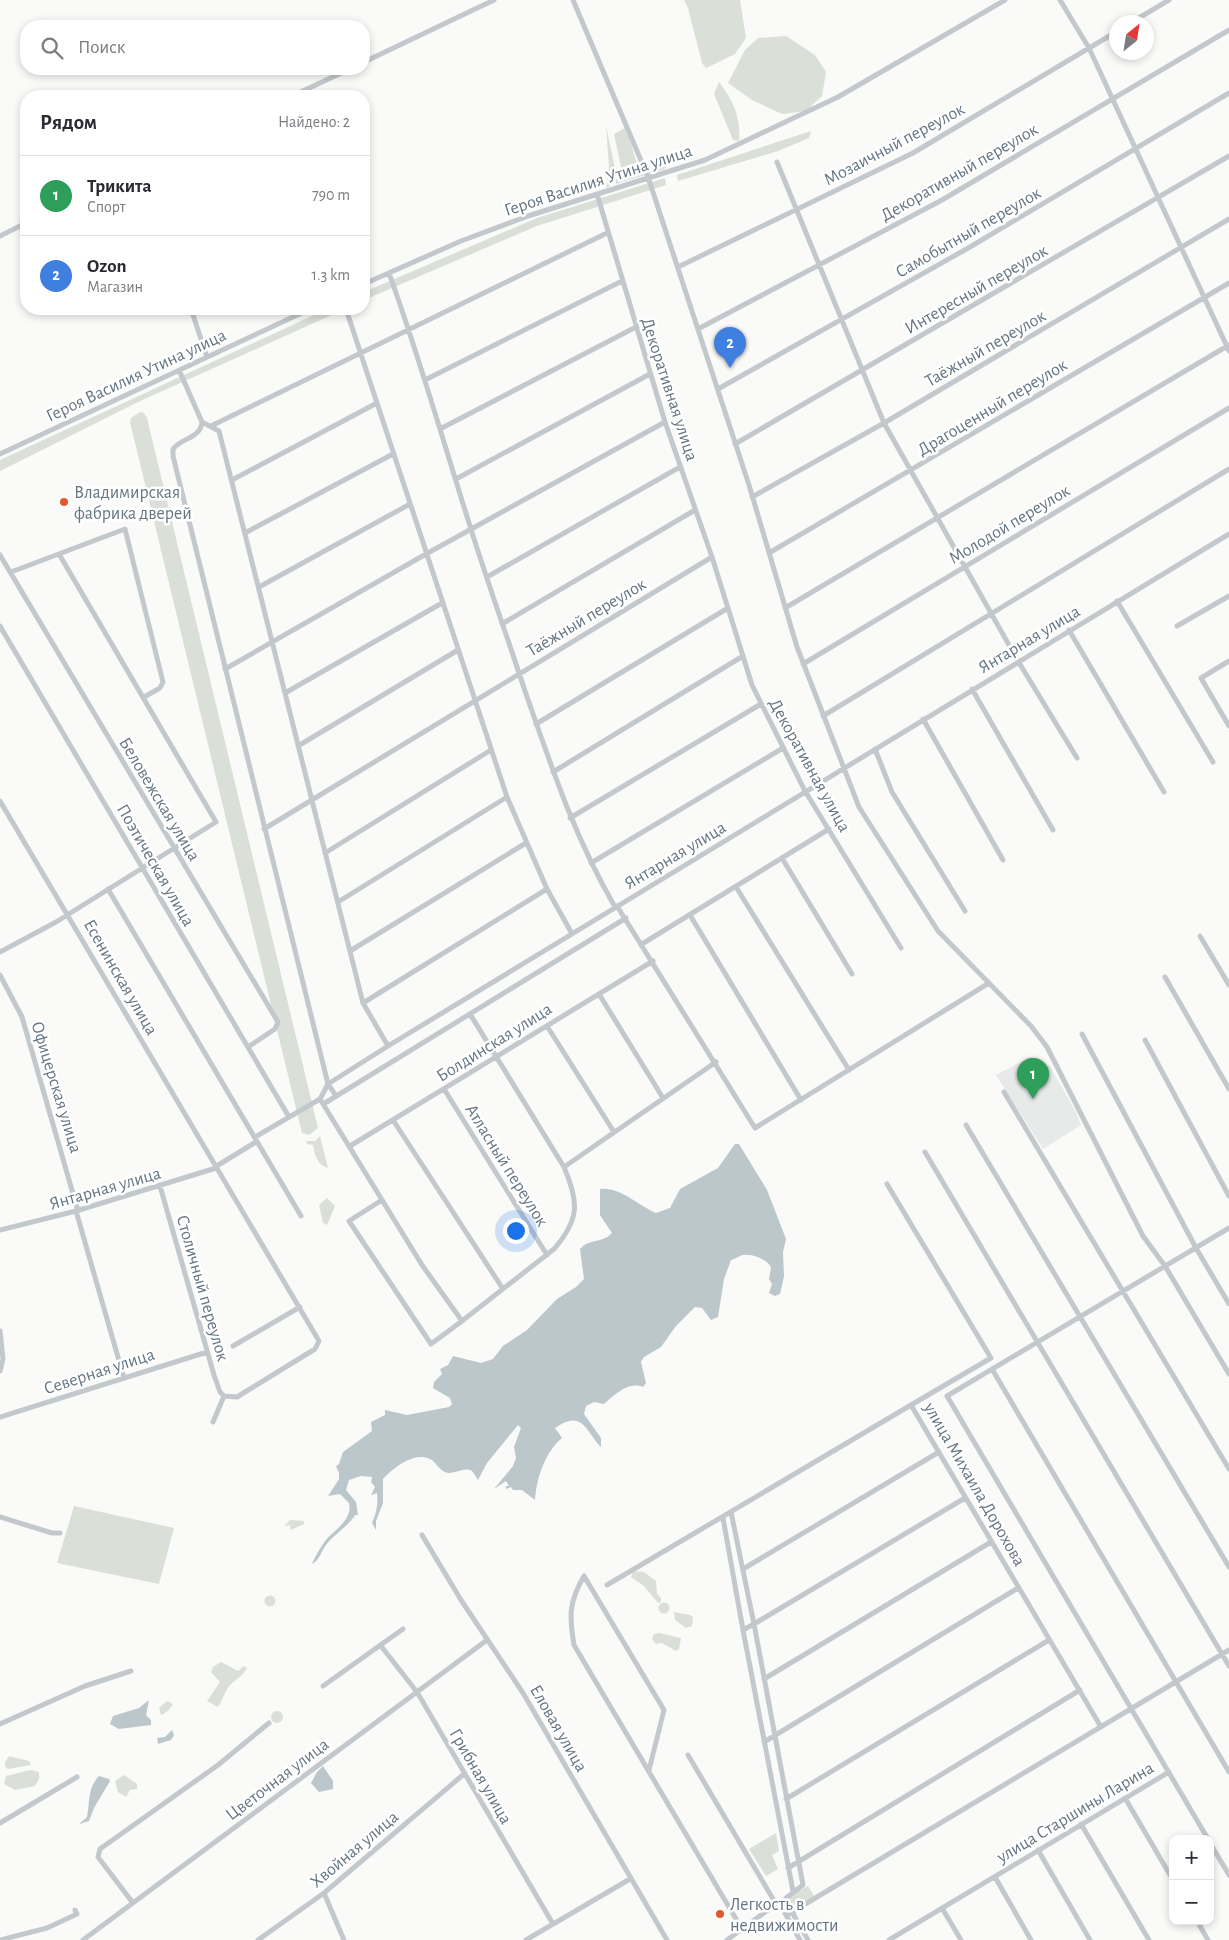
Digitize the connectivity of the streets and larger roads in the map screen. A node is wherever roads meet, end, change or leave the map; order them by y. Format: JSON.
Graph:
{"nodes":[{"id":1,"x":494,"y":0,"type":"edge"},
{"id":2,"x":573,"y":0,"type":"edge"},
{"id":3,"x":1005,"y":0,"type":"edge"},
{"id":4,"x":1060,"y":0,"type":"edge"},
{"id":5,"x":1169,"y":0,"type":"edge"},
{"id":6,"x":1144,"y":15,"type":"edge"},
{"id":7,"x":1229,"y":30,"type":"edge"},
{"id":8,"x":1109,"y":36,"type":"edge"},
{"id":9,"x":1089,"y":48,"type":"junction"},
{"id":10,"x":370,"y":59,"type":"edge"},
{"id":11,"x":337,"y":75,"type":"edge"},
{"id":12,"x":305,"y":90,"type":"edge"},
{"id":13,"x":1229,"y":93,"type":"edge"},
{"id":14,"x":1112,"y":99,"type":"junction"},
{"id":15,"x":1136,"y":148,"type":"junction"},
{"id":16,"x":1229,"y":156,"type":"edge"},
{"id":17,"x":777,"y":162,"type":"dead end"},
{"id":18,"x":648,"y":178,"type":"junction"},
{"id":19,"x":596,"y":194,"type":"junction"},
{"id":20,"x":1159,"y":198,"type":"junction"},
{"id":21,"x":796,"y":211,"type":"junction"},
{"id":22,"x":1229,"y":219,"type":"edge"},
{"id":23,"x":20,"y":227,"type":"edge"},
{"id":24,"x":607,"y":233,"type":"junction"},
{"id":25,"x":0,"y":236,"type":"edge"},
{"id":26,"x":1181,"y":248,"type":"junction"},
{"id":27,"x":820,"y":266,"type":"junction"},
{"id":28,"x":678,"y":267,"type":"junction"},
{"id":29,"x":389,"y":273,"type":"junction"},
{"id":30,"x":370,"y":281,"type":"edge"},
{"id":31,"x":622,"y":281,"type":"junction"},
{"id":32,"x":1229,"y":283,"type":"edge"},
{"id":33,"x":1204,"y":298,"type":"junction"},
{"id":34,"x":193,"y":315,"type":"edge"},
{"id":35,"x":297,"y":315,"type":"edge"},
{"id":36,"x":348,"y":315,"type":"edge"},
{"id":37,"x":842,"y":320,"type":"junction"},
{"id":38,"x":636,"y":327,"type":"junction"},
{"id":39,"x":409,"y":329,"type":"junction"},
{"id":40,"x":698,"y":330,"type":"junction"},
{"id":41,"x":1228,"y":347,"type":"edge"},
{"id":42,"x":360,"y":353,"type":"junction"},
{"id":43,"x":207,"y":357,"type":"junction"},
{"id":44,"x":179,"y":370,"type":"junction"},
{"id":45,"x":862,"y":372,"type":"junction"},
{"id":46,"x":650,"y":374,"type":"junction"},
{"id":47,"x":425,"y":380,"type":"junction"},
{"id":48,"x":718,"y":389,"type":"junction"},
{"id":49,"x":377,"y":403,"type":"junction"},
{"id":50,"x":1229,"y":408,"type":"edge"},
{"id":51,"x":202,"y":422,"type":"junction"},
{"id":52,"x":665,"y":422,"type":"junction"},
{"id":53,"x":884,"y":423,"type":"junction"},
{"id":54,"x":211,"y":426,"type":"junction"},
{"id":55,"x":440,"y":429,"type":"junction"},
{"id":56,"x":736,"y":444,"type":"junction"},
{"id":57,"x":0,"y":454,"type":"edge"},
{"id":58,"x":394,"y":454,"type":"junction"},
{"id":59,"x":680,"y":467,"type":"junction"},
{"id":60,"x":1229,"y":470,"type":"edge"},
{"id":61,"x":910,"y":471,"type":"junction"},
{"id":62,"x":456,"y":479,"type":"junction"},
{"id":63,"x":232,"y":480,"type":"junction"},
{"id":64,"x":752,"y":497,"type":"junction"},
{"id":65,"x":410,"y":504,"type":"junction"},
{"id":66,"x":695,"y":510,"type":"junction"},
{"id":67,"x":938,"y":518,"type":"junction"},
{"id":68,"x":471,"y":529,"type":"junction"},
{"id":69,"x":245,"y":533,"type":"junction"},
{"id":70,"x":1229,"y":534,"type":"edge"},
{"id":71,"x":769,"y":553,"type":"junction"},
{"id":72,"x":59,"y":554,"type":"junction"},
{"id":73,"x":426,"y":554,"type":"junction"},
{"id":74,"x":0,"y":555,"type":"edge"},
{"id":75,"x":712,"y":557,"type":"junction"},
{"id":76,"x":965,"y":566,"type":"junction"},
{"id":77,"x":11,"y":572,"type":"junction"},
{"id":78,"x":487,"y":577,"type":"junction"},
{"id":79,"x":258,"y":587,"type":"junction"},
{"id":80,"x":1229,"y":596,"type":"edge"},
{"id":81,"x":1118,"y":601,"type":"junction"},
{"id":82,"x":442,"y":602,"type":"junction"},
{"id":83,"x":728,"y":608,"type":"junction"},
{"id":84,"x":785,"y":608,"type":"junction"},
{"id":85,"x":992,"y":613,"type":"junction"},
{"id":86,"x":502,"y":624,"type":"junction"},
{"id":87,"x":0,"y":626,"type":"edge"},
{"id":88,"x":1177,"y":626,"type":"dead end"},
{"id":89,"x":1068,"y":630,"type":"junction"},
{"id":90,"x":272,"y":642,"type":"junction"},
{"id":91,"x":458,"y":650,"type":"junction"},
{"id":92,"x":743,"y":656,"type":"junction"},
{"id":93,"x":1018,"y":661,"type":"junction"},
{"id":94,"x":1229,"y":662,"type":"edge"},
{"id":95,"x":803,"y":664,"type":"junction"},
{"id":96,"x":225,"y":669,"type":"junction"},
{"id":97,"x":519,"y":673,"type":"junction"},
{"id":98,"x":972,"y":689,"type":"junction"},
{"id":99,"x":285,"y":693,"type":"junction"},
{"id":100,"x":144,"y":697,"type":"junction"},
{"id":101,"x":474,"y":700,"type":"junction"},
{"id":102,"x":761,"y":704,"type":"junction"},
{"id":103,"x":823,"y":716,"type":"junction"},
{"id":104,"x":923,"y":719,"type":"junction"},
{"id":105,"x":536,"y":724,"type":"junction"},
{"id":106,"x":1229,"y":726,"type":"edge"},
{"id":107,"x":298,"y":746,"type":"junction"},
{"id":108,"x":782,"y":748,"type":"junction"},
{"id":109,"x":875,"y":749,"type":"junction"},
{"id":110,"x":491,"y":750,"type":"junction"},
{"id":111,"x":1077,"y":758,"type":"dead end"},
{"id":112,"x":1213,"y":762,"type":"dead end"},
{"id":113,"x":844,"y":768,"type":"junction"},
{"id":114,"x":553,"y":772,"type":"junction"},
{"id":115,"x":805,"y":791,"type":"junction"},
{"id":116,"x":1164,"y":792,"type":"dead end"},
{"id":117,"x":506,"y":797,"type":"junction"},
{"id":118,"x":312,"y":800,"type":"junction"},
{"id":119,"x":0,"y":801,"type":"edge"},
{"id":120,"x":570,"y":818,"type":"junction"},
{"id":121,"x":264,"y":829,"type":"junction"},
{"id":122,"x":828,"y":829,"type":"junction"},
{"id":123,"x":1053,"y":830,"type":"dead end"},
{"id":124,"x":526,"y":843,"type":"junction"},
{"id":125,"x":174,"y":849,"type":"junction"},
{"id":126,"x":325,"y":853,"type":"junction"},
{"id":127,"x":782,"y":858,"type":"junction"},
{"id":128,"x":1003,"y":860,"type":"dead end"},
{"id":129,"x":591,"y":863,"type":"junction"},
{"id":130,"x":142,"y":868,"type":"junction"},
{"id":131,"x":736,"y":886,"type":"junction"},
{"id":132,"x":108,"y":889,"type":"junction"},
{"id":133,"x":547,"y":889,"type":"junction"},
{"id":134,"x":338,"y":902,"type":"junction"},
{"id":135,"x":616,"y":907,"type":"junction"},
{"id":136,"x":965,"y":911,"type":"dead end"},
{"id":137,"x":68,"y":914,"type":"junction"},
{"id":138,"x":690,"y":915,"type":"junction"},
{"id":139,"x":626,"y":918,"type":"junction"},
{"id":140,"x":571,"y":932,"type":"junction"},
{"id":141,"x":1200,"y":936,"type":"dead end"},
{"id":142,"x":642,"y":944,"type":"junction"},
{"id":143,"x":901,"y":948,"type":"dead end"},
{"id":144,"x":350,"y":951,"type":"junction"},
{"id":145,"x":0,"y":952,"type":"edge"},
{"id":146,"x":653,"y":961,"type":"junction"},
{"id":147,"x":852,"y":974,"type":"dead end"},
{"id":148,"x":0,"y":975,"type":"edge"},
{"id":149,"x":1165,"y":977,"type":"dead end"},
{"id":150,"x":988,"y":983,"type":"junction"},
{"id":151,"x":1229,"y":985,"type":"edge"},
{"id":152,"x":599,"y":994,"type":"junction"},
{"id":153,"x":363,"y":1003,"type":"junction"},
{"id":154,"x":470,"y":1014,"type":"junction"},
{"id":155,"x":547,"y":1026,"type":"junction"},
{"id":156,"x":1082,"y":1034,"type":"dead end"},
{"id":157,"x":1145,"y":1040,"type":"dead end"},
{"id":158,"x":388,"y":1046,"type":"junction"},
{"id":159,"x":248,"y":1047,"type":"junction"},
{"id":160,"x":496,"y":1057,"type":"junction"},
{"id":161,"x":716,"y":1062,"type":"junction"},
{"id":162,"x":849,"y":1070,"type":"junction"},
{"id":163,"x":328,"y":1084,"type":"junction"},
{"id":164,"x":444,"y":1089,"type":"junction"},
{"id":165,"x":1229,"y":1089,"type":"edge"},
{"id":166,"x":1004,"y":1092,"type":"dead end"},
{"id":167,"x":336,"y":1096,"type":"junction"},
{"id":168,"x":663,"y":1098,"type":"junction"},
{"id":169,"x":801,"y":1100,"type":"junction"},
{"id":170,"x":322,"y":1101,"type":"junction"},
{"id":171,"x":289,"y":1117,"type":"junction"},
{"id":172,"x":393,"y":1120,"type":"junction"},
{"id":173,"x":966,"y":1125,"type":"dead end"},
{"id":174,"x":614,"y":1132,"type":"junction"},
{"id":175,"x":255,"y":1139,"type":"junction"},
{"id":176,"x":350,"y":1146,"type":"junction"},
{"id":177,"x":925,"y":1152,"type":"dead end"},
{"id":178,"x":564,"y":1167,"type":"junction"},
{"id":179,"x":216,"y":1168,"type":"junction"},
{"id":180,"x":887,"y":1184,"type":"dead end"},
{"id":181,"x":160,"y":1186,"type":"junction"},
{"id":182,"x":1229,"y":1196,"type":"edge"},
{"id":183,"x":382,"y":1200,"type":"junction"},
{"id":184,"x":77,"y":1211,"type":"junction"},
{"id":185,"x":301,"y":1216,"type":"dead end"},
{"id":186,"x":1229,"y":1228,"type":"edge"},
{"id":187,"x":0,"y":1230,"type":"edge"},
{"id":188,"x":1196,"y":1248,"type":"junction"},
{"id":189,"x":547,"y":1255,"type":"junction"},
{"id":190,"x":1165,"y":1266,"type":"junction"},
{"id":191,"x":503,"y":1289,"type":"junction"},
{"id":192,"x":1123,"y":1291,"type":"junction"},
{"id":193,"x":1229,"y":1304,"type":"edge"},
{"id":194,"x":300,"y":1307,"type":"junction"},
{"id":195,"x":1080,"y":1317,"type":"junction"},
{"id":196,"x":462,"y":1321,"type":"junction"},
{"id":197,"x":0,"y":1331,"type":"edge"},
{"id":198,"x":1037,"y":1342,"type":"junction"},
{"id":199,"x":233,"y":1346,"type":"dead end"},
{"id":200,"x":207,"y":1352,"type":"junction"},
{"id":201,"x":992,"y":1369,"type":"junction"},
{"id":202,"x":0,"y":1371,"type":"edge"},
{"id":203,"x":1229,"y":1374,"type":"edge"},
{"id":204,"x":124,"y":1378,"type":"junction"},
{"id":205,"x":224,"y":1396,"type":"junction"},
{"id":206,"x":912,"y":1405,"type":"junction"},
{"id":207,"x":0,"y":1417,"type":"edge"},
{"id":208,"x":213,"y":1422,"type":"dead end"},
{"id":209,"x":939,"y":1452,"type":"junction"},
{"id":210,"x":1229,"y":1469,"type":"edge"},
{"id":211,"x":965,"y":1498,"type":"junction"},
{"id":212,"x":731,"y":1512,"type":"junction"},
{"id":213,"x":0,"y":1517,"type":"edge"},
{"id":214,"x":722,"y":1518,"type":"junction"},
{"id":215,"x":60,"y":1533,"type":"dead end"},
{"id":216,"x":422,"y":1534,"type":"dead end"},
{"id":217,"x":991,"y":1542,"type":"junction"},
{"id":218,"x":1229,"y":1567,"type":"edge"},
{"id":219,"x":742,"y":1569,"type":"junction"},
{"id":220,"x":608,"y":1585,"type":"dead end"},
{"id":221,"x":1018,"y":1588,"type":"junction"},
{"id":222,"x":754,"y":1624,"type":"junction"},
{"id":223,"x":403,"y":1629,"type":"dead end"},
{"id":224,"x":743,"y":1630,"type":"junction"},
{"id":225,"x":488,"y":1640,"type":"junction"},
{"id":226,"x":1049,"y":1640,"type":"junction"},
{"id":227,"x":381,"y":1646,"type":"junction"},
{"id":228,"x":1229,"y":1650,"type":"edge"},
{"id":229,"x":1222,"y":1654,"type":"junction"},
{"id":230,"x":1229,"y":1666,"type":"edge"},
{"id":231,"x":131,"y":1671,"type":"dead end"},
{"id":232,"x":764,"y":1679,"type":"junction"},
{"id":233,"x":1175,"y":1682,"type":"junction"},
{"id":234,"x":323,"y":1686,"type":"dead end"},
{"id":235,"x":1080,"y":1690,"type":"junction"},
{"id":236,"x":417,"y":1692,"type":"junction"},
{"id":237,"x":1130,"y":1710,"type":"junction"},
{"id":238,"x":268,"y":1723,"type":"dead end"},
{"id":239,"x":0,"y":1724,"type":"edge"},
{"id":240,"x":1101,"y":1727,"type":"junction"},
{"id":241,"x":775,"y":1736,"type":"junction"},
{"id":242,"x":764,"y":1742,"type":"junction"},
{"id":243,"x":688,"y":1754,"type":"dead end"},
{"id":244,"x":649,"y":1770,"type":"junction"},
{"id":245,"x":1169,"y":1772,"type":"junction"},
{"id":246,"x":1229,"y":1772,"type":"edge"},
{"id":247,"x":464,"y":1774,"type":"junction"},
{"id":248,"x":77,"y":1777,"type":"dead end"},
{"id":249,"x":1125,"y":1798,"type":"junction"},
{"id":250,"x":786,"y":1799,"type":"junction"},
{"id":251,"x":0,"y":1823,"type":"edge"},
{"id":252,"x":1081,"y":1824,"type":"junction"},
{"id":253,"x":1206,"y":1835,"type":"edge"},
{"id":254,"x":1038,"y":1850,"type":"junction"},
{"id":255,"x":1214,"y":1850,"type":"edge"},
{"id":256,"x":798,"y":1862,"type":"junction"},
{"id":257,"x":788,"y":1868,"type":"junction"},
{"id":258,"x":1169,"y":1873,"type":"edge"},
{"id":259,"x":1229,"y":1875,"type":"edge"},
{"id":260,"x":995,"y":1876,"type":"junction"},
{"id":261,"x":630,"y":1879,"type":"junction"},
{"id":262,"x":792,"y":1891,"type":"junction"},
{"id":263,"x":324,"y":1893,"type":"junction"},
{"id":264,"x":133,"y":1903,"type":"junction"},
{"id":265,"x":776,"y":1904,"type":"junction"},
{"id":266,"x":942,"y":1908,"type":"junction"},
{"id":267,"x":75,"y":1910,"type":"dead end"},
{"id":268,"x":792,"y":1912,"type":"junction"},
{"id":269,"x":786,"y":1916,"type":"junction"},
{"id":270,"x":553,"y":1924,"type":"junction"},
{"id":271,"x":1199,"y":1925,"type":"edge"},
{"id":272,"x":742,"y":1929,"type":"junction"},
{"id":273,"x":0,"y":1940,"type":"edge"},
{"id":274,"x":84,"y":1940,"type":"edge"},
{"id":275,"x":258,"y":1940,"type":"edge"},
{"id":276,"x":344,"y":1940,"type":"edge"},
{"id":277,"x":526,"y":1940,"type":"edge"},
{"id":278,"x":666,"y":1940,"type":"edge"},
{"id":279,"x":727,"y":1940,"type":"edge"},
{"id":280,"x":800,"y":1940,"type":"edge"},
{"id":281,"x":808,"y":1940,"type":"edge"},
{"id":282,"x":889,"y":1940,"type":"edge"},
{"id":283,"x":960,"y":1940,"type":"edge"},
{"id":284,"x":1031,"y":1940,"type":"edge"},
{"id":285,"x":1090,"y":1940,"type":"edge"},
{"id":286,"x":1149,"y":1940,"type":"edge"},
{"id":287,"x":1208,"y":1940,"type":"edge"}],
"edges":[{"from":1,"to":10,"type":"street"},
{"from":2,"to":18,"type":"street"},
{"from":3,"to":18,"type":"street","name":"Героя Василия Утина улица"},
{"from":4,"to":9,"type":"street"},
{"from":5,"to":6,"type":"street"},
{"from":7,"to":14,"type":"street","name":"Декоративный переулок"},
{"from":8,"to":9,"type":"street","name":"Мозаичный переулок"},
{"from":9,"to":14,"type":"street"},
{"from":9,"to":21,"type":"street","name":"Мозаичный переулок"},
{"from":11,"to":12,"type":"street"},
{"from":13,"to":15,"type":"street","name":"Самобытный переулок"},
{"from":14,"to":15,"type":"street"},
{"from":14,"to":27,"type":"street","name":"Декоративный переулок"},
{"from":15,"to":20,"type":"street"},
{"from":15,"to":37,"type":"street","name":"Самобытный переулок"},
{"from":16,"to":20,"type":"street","name":"Интересный переулок"},
{"from":17,"to":21,"type":"street"},
{"from":18,"to":19,"type":"street","name":"Героя Василия Утина улица"},
{"from":18,"to":28,"type":"street"},
{"from":19,"to":24,"type":"street","name":"Декоративная улица"},
{"from":19,"to":29,"type":"street","name":"Героя Василия Утина улица"},
{"from":20,"to":26,"type":"street"},
{"from":20,"to":45,"type":"street","name":"Интересный переулок"},
{"from":21,"to":27,"type":"street"},
{"from":21,"to":28,"type":"street","name":"Мозаичный переулок"},
{"from":22,"to":26,"type":"street","name":"Таёжный переулок"},
{"from":23,"to":25,"type":"street"},
{"from":24,"to":31,"type":"street","name":"Декоративная улица"},
{"from":24,"to":39,"type":"street"},
{"from":26,"to":33,"type":"street"},
{"from":26,"to":53,"type":"street","name":"Таёжный переулок"},
{"from":27,"to":37,"type":"street"},
{"from":27,"to":40,"type":"street","name":"Декоративный переулок"},
{"from":28,"to":40,"type":"street"},
{"from":29,"to":30,"type":"street","name":"Героя Василия Утина улица"},
{"from":29,"to":39,"type":"street"},
{"from":31,"to":38,"type":"street","name":"Декоративная улица"},
{"from":31,"to":47,"type":"street"},
{"from":32,"to":33,"type":"street","name":"Драгоценный переулок"},
{"from":33,"to":41,"type":"street"},
{"from":33,"to":61,"type":"street","name":"Драгоценный переулок"},
{"from":34,"to":43,"type":"street"},
{"from":35,"to":43,"type":"street","name":"Героя Василия Утина улица"},
{"from":36,"to":42,"type":"street"},
{"from":37,"to":45,"type":"street"},
{"from":37,"to":48,"type":"street","name":"Самобытный переулок"},
{"from":38,"to":46,"type":"street","name":"Декоративная улица"},
{"from":38,"to":55,"type":"street"},
{"from":39,"to":42,"type":"street"},
{"from":39,"to":47,"type":"street"},
{"from":40,"to":48,"type":"street"},
{"from":41,"to":67,"type":"street"},
{"from":42,"to":49,"type":"street"},
{"from":42,"to":54,"type":"street"},
{"from":43,"to":44,"type":"street","name":"Героя Василия Утина улица"},
{"from":44,"to":51,"type":"street"},
{"from":44,"to":57,"type":"street","name":"Героя Василия Утина улица"},
{"from":45,"to":53,"type":"street"},
{"from":45,"to":56,"type":"street","name":"Интересный переулок"},
{"from":46,"to":52,"type":"street","name":"Декоративная улица"},
{"from":46,"to":62,"type":"street"},
{"from":47,"to":55,"type":"street"},
{"from":48,"to":56,"type":"street"},
{"from":49,"to":58,"type":"street"},
{"from":49,"to":63,"type":"street"},
{"from":50,"to":76,"type":"street","name":"Молодой переулок"},
{"from":51,"to":54,"type":"street"},
{"from":51,"to":96,"type":"street"},
{"from":52,"to":59,"type":"street","name":"Декоративная улица"},
{"from":52,"to":68,"type":"street"},
{"from":53,"to":61,"type":"street"},
{"from":53,"to":64,"type":"street","name":"Таёжный переулок"},
{"from":54,"to":63,"type":"street"},
{"from":55,"to":62,"type":"street"},
{"from":56,"to":64,"type":"street"},
{"from":58,"to":65,"type":"street"},
{"from":58,"to":69,"type":"street"},
{"from":59,"to":66,"type":"street","name":"Декоративная улица"},
{"from":59,"to":78,"type":"street"},
{"from":60,"to":85,"type":"street"},
{"from":61,"to":67,"type":"street"},
{"from":61,"to":71,"type":"street","name":"Драгоценный переулок"},
{"from":62,"to":68,"type":"street"},
{"from":63,"to":69,"type":"street"},
{"from":64,"to":71,"type":"street"},
{"from":65,"to":73,"type":"street"},
{"from":65,"to":79,"type":"street"},
{"from":66,"to":75,"type":"street","name":"Декоративная улица"},
{"from":66,"to":86,"type":"street"},
{"from":67,"to":76,"type":"street"},
{"from":67,"to":84,"type":"street"},
{"from":68,"to":73,"type":"street"},
{"from":68,"to":78,"type":"street"},
{"from":69,"to":79,"type":"street"},
{"from":70,"to":81,"type":"street","name":"Янтарная улица"},
{"from":71,"to":84,"type":"street"},
{"from":72,"to":77,"type":"street"},
{"from":72,"to":100,"type":"street"},
{"from":72,"to":100,"type":"street"},
{"from":73,"to":82,"type":"street"},
{"from":73,"to":90,"type":"street"},
{"from":74,"to":77,"type":"street","name":"Беловежская улица"},
{"from":75,"to":83,"type":"street","name":"Декоративная улица"},
{"from":75,"to":97,"type":"street","name":"Таёжный переулок"},
{"from":76,"to":85,"type":"street"},
{"from":76,"to":95,"type":"street","name":"Молодой переулок"},
{"from":77,"to":125,"type":"street","name":"Беловежская улица"},
{"from":78,"to":86,"type":"street"},
{"from":79,"to":90,"type":"street"},
{"from":80,"to":88,"type":"street"},
{"from":81,"to":89,"type":"street","name":"Янтарная улица"},
{"from":81,"to":112,"type":"street"},
{"from":82,"to":91,"type":"street"},
{"from":82,"to":99,"type":"street"},
{"from":83,"to":92,"type":"street","name":"Декоративная улица"},
{"from":83,"to":105,"type":"street"},
{"from":84,"to":95,"type":"street"},
{"from":85,"to":93,"type":"street"},
{"from":85,"to":103,"type":"street"},
{"from":86,"to":97,"type":"street"},
{"from":87,"to":130,"type":"street","name":"Поэтическая улица"},
{"from":89,"to":93,"type":"street","name":"Янтарная улица"},
{"from":89,"to":116,"type":"street"},
{"from":90,"to":96,"type":"street"},
{"from":90,"to":99,"type":"street"},
{"from":91,"to":101,"type":"street"},
{"from":91,"to":107,"type":"street"},
{"from":92,"to":102,"type":"street","name":"Декоративная улица"},
{"from":92,"to":114,"type":"street"},
{"from":93,"to":98,"type":"street","name":"Янтарная улица"},
{"from":93,"to":111,"type":"street"},
{"from":94,"to":106,"type":"street"},
{"from":95,"to":103,"type":"street"},
{"from":96,"to":121,"type":"street"},
{"from":97,"to":101,"type":"street","name":"Таёжный переулок"},
{"from":97,"to":105,"type":"street"},
{"from":98,"to":104,"type":"street","name":"Янтарная улица"},
{"from":98,"to":123,"type":"street"},
{"from":99,"to":107,"type":"street"},
{"from":100,"to":125,"type":"street"},
{"from":101,"to":110,"type":"street"},
{"from":101,"to":118,"type":"street","name":"Таёжный переулок"},
{"from":102,"to":108,"type":"street","name":"Декоративная улица"},
{"from":102,"to":120,"type":"street"},
{"from":103,"to":113,"type":"street"},
{"from":104,"to":109,"type":"street","name":"Янтарная улица"},
{"from":104,"to":128,"type":"street"},
{"from":105,"to":114,"type":"street"},
{"from":107,"to":118,"type":"street"},
{"from":108,"to":115,"type":"street","name":"Декоративная улица"},
{"from":108,"to":129,"type":"street"},
{"from":109,"to":113,"type":"street","name":"Янтарная улица"},
{"from":109,"to":136,"type":"street"},
{"from":110,"to":117,"type":"street"},
{"from":110,"to":126,"type":"street"},
{"from":113,"to":115,"type":"street","name":"Янтарная улица"},
{"from":113,"to":150,"type":"street"},
{"from":114,"to":120,"type":"street"},
{"from":115,"to":122,"type":"street","name":"Декоративная улица"},
{"from":115,"to":135,"type":"street","name":"Янтарная улица"},
{"from":117,"to":124,"type":"street"},
{"from":117,"to":134,"type":"street"},
{"from":118,"to":121,"type":"street","name":"Таёжный переулок"},
{"from":118,"to":126,"type":"street"},
{"from":119,"to":137,"type":"street","name":"Есенинская улица"},
{"from":120,"to":129,"type":"street"},
{"from":121,"to":163,"type":"street"},
{"from":122,"to":127,"type":"street"},
{"from":122,"to":143,"type":"street","name":"Декоративная улица"},
{"from":124,"to":133,"type":"street"},
{"from":124,"to":144,"type":"street"},
{"from":125,"to":130,"type":"street"},
{"from":125,"to":159,"type":"street","name":"Беловежская улица"},
{"from":126,"to":134,"type":"street"},
{"from":127,"to":131,"type":"street"},
{"from":127,"to":147,"type":"street"},
{"from":129,"to":135,"type":"street"},
{"from":130,"to":132,"type":"street"},
{"from":130,"to":159,"type":"street","name":"Поэтическая улица"},
{"from":131,"to":138,"type":"street"},
{"from":131,"to":162,"type":"street"},
{"from":132,"to":137,"type":"street"},
{"from":132,"to":175,"type":"street"},
{"from":133,"to":140,"type":"street"},
{"from":133,"to":153,"type":"street"},
{"from":134,"to":144,"type":"street"},
{"from":135,"to":139,"type":"street"},
{"from":135,"to":140,"type":"street","name":"Янтарная улица"},
{"from":137,"to":145,"type":"street"},
{"from":137,"to":179,"type":"street","name":"Есенинская улица"},
{"from":138,"to":142,"type":"street"},
{"from":138,"to":169,"type":"street"},
{"from":139,"to":142,"type":"street"},
{"from":139,"to":154,"type":"street","name":"Янтарная улица"},
{"from":140,"to":158,"type":"street","name":"Янтарная улица"},
{"from":141,"to":151,"type":"street"},
{"from":142,"to":146,"type":"street"},
{"from":144,"to":153,"type":"street"},
{"from":146,"to":152,"type":"street","name":"Болдинская улица"},
{"from":146,"to":161,"type":"street"},
{"from":148,"to":184,"type":"street","name":"Офицерская улица"},
{"from":149,"to":165,"type":"street"},
{"from":150,"to":162,"type":"street"},
{"from":150,"to":190,"type":"street"},
{"from":152,"to":155,"type":"street","name":"Болдинская улица"},
{"from":152,"to":168,"type":"street"},
{"from":153,"to":158,"type":"street"},
{"from":154,"to":160,"type":"street"},
{"from":154,"to":167,"type":"street","name":"Янтарная улица"},
{"from":155,"to":160,"type":"street","name":"Болдинская улица"},
{"from":155,"to":174,"type":"street"},
{"from":156,"to":188,"type":"street"},
{"from":157,"to":182,"type":"street"},
{"from":158,"to":163,"type":"street","name":"Янтарная улица"},
{"from":159,"to":171,"type":"street","name":"Поэтическая улица"},
{"from":160,"to":164,"type":"street","name":"Болдинская улица"},
{"from":160,"to":178,"type":"street"},
{"from":161,"to":168,"type":"street"},
{"from":161,"to":169,"type":"street"},
{"from":162,"to":169,"type":"street"},
{"from":163,"to":167,"type":"street"},
{"from":163,"to":170,"type":"street"},
{"from":164,"to":172,"type":"street","name":"Болдинская улица"},
{"from":164,"to":189,"type":"street","name":"Атласный переулок"},
{"from":166,"to":192,"type":"street"},
{"from":167,"to":170,"type":"street","name":"Янтарная улица"},
{"from":168,"to":174,"type":"street"},
{"from":170,"to":171,"type":"street","name":"Янтарная улица"},
{"from":170,"to":176,"type":"street"},
{"from":171,"to":175,"type":"street","name":"Янтарная улица"},
{"from":172,"to":176,"type":"street","name":"Болдинская улица"},
{"from":172,"to":191,"type":"street"},
{"from":173,"to":195,"type":"street"},
{"from":174,"to":178,"type":"street"},
{"from":175,"to":179,"type":"street","name":"Янтарная улица"},
{"from":175,"to":185,"type":"street"},
{"from":176,"to":183,"type":"street"},
{"from":177,"to":198,"type":"street"},
{"from":178,"to":189,"type":"street"},
{"from":179,"to":181,"type":"street","name":"Янтарная улица"},
{"from":179,"to":194,"type":"street","name":"Есенинская улица"},
{"from":180,"to":206,"type":"street","name":"улица Михаила Дорохова"},
{"from":181,"to":184,"type":"street","name":"Янтарная улица"},
{"from":181,"to":200,"type":"street","name":"Столичный переулок"},
{"from":183,"to":196,"type":"street"},
{"from":183,"to":196,"type":"street"},
{"from":184,"to":187,"type":"street","name":"Янтарная улица"},
{"from":184,"to":204,"type":"street","name":"Офицерская улица"},
{"from":186,"to":188,"type":"street"},
{"from":188,"to":190,"type":"street"},
{"from":188,"to":193,"type":"street"},
{"from":189,"to":191,"type":"street"},
{"from":190,"to":192,"type":"street"},
{"from":190,"to":203,"type":"street"},
{"from":191,"to":196,"type":"street"},
{"from":192,"to":195,"type":"street"},
{"from":192,"to":210,"type":"street"},
{"from":194,"to":199,"type":"street"},
{"from":194,"to":205,"type":"street","name":"Есенинская улица"},
{"from":195,"to":198,"type":"street"},
{"from":195,"to":218,"type":"street"},
{"from":197,"to":202,"type":"street"},
{"from":198,"to":201,"type":"street"},
{"from":198,"to":229,"type":"street"},
{"from":200,"to":204,"type":"street","name":"Северная улица"},
{"from":200,"to":205,"type":"street","name":"Столичный переулок"},
{"from":201,"to":233,"type":"street"},
{"from":201,"to":237,"type":"street"},
{"from":204,"to":207,"type":"street","name":"Северная улица"},
{"from":205,"to":208,"type":"street"},
{"from":206,"to":209,"type":"street","name":"улица Михаила Дорохова"},
{"from":206,"to":212,"type":"street"},
{"from":209,"to":211,"type":"street","name":"улица Михаила Дорохова"},
{"from":209,"to":219,"type":"street"},
{"from":211,"to":217,"type":"street","name":"улица Михаила Дорохова"},
{"from":211,"to":222,"type":"street"},
{"from":212,"to":214,"type":"street"},
{"from":212,"to":219,"type":"street"},
{"from":213,"to":215,"type":"street"},
{"from":214,"to":220,"type":"street"},
{"from":214,"to":224,"type":"street"},
{"from":216,"to":225,"type":"street","name":"Еловая улица"},
{"from":217,"to":221,"type":"street","name":"улица Михаила Дорохова"},
{"from":217,"to":232,"type":"street"},
{"from":219,"to":222,"type":"street"},
{"from":221,"to":226,"type":"street","name":"улица Михаила Дорохова"},
{"from":221,"to":241,"type":"street"},
{"from":222,"to":224,"type":"street"},
{"from":222,"to":232,"type":"street"},
{"from":223,"to":227,"type":"street"},
{"from":224,"to":242,"type":"street"},
{"from":225,"to":236,"type":"street","name":"Цветочная улица"},
{"from":225,"to":261,"type":"street","name":"Еловая улица"},
{"from":226,"to":235,"type":"street","name":"улица Михаила Дорохова"},
{"from":226,"to":250,"type":"street"},
{"from":227,"to":234,"type":"street"},
{"from":227,"to":236,"type":"street","name":"Грибная улица"},
{"from":228,"to":229,"type":"street"},
{"from":229,"to":230,"type":"street"},
{"from":229,"to":233,"type":"street"},
{"from":231,"to":239,"type":"street"},
{"from":232,"to":241,"type":"street"},
{"from":233,"to":237,"type":"street"},
{"from":233,"to":246,"type":"street"},
{"from":235,"to":240,"type":"street","name":"улица Михаила Дорохова"},
{"from":235,"to":256,"type":"street"},
{"from":236,"to":247,"type":"street","name":"Грибная улица"},
{"from":236,"to":264,"type":"street","name":"Цветочная улица"},
{"from":237,"to":240,"type":"street"},
{"from":237,"to":245,"type":"street"},
{"from":238,"to":264,"type":"street"},
{"from":240,"to":268,"type":"street"},
{"from":241,"to":242,"type":"street"},
{"from":241,"to":250,"type":"street"},
{"from":242,"to":257,"type":"street"},
{"from":243,"to":265,"type":"street"},
{"from":244,"to":244,"type":"street"},
{"from":244,"to":272,"type":"street"},
{"from":245,"to":249,"type":"street","name":"улица Старшины Ларина"},
{"from":245,"to":253,"type":"street"},
{"from":247,"to":263,"type":"street","name":"Хвойная улица"},
{"from":247,"to":270,"type":"street","name":"Грибная улица"},
{"from":248,"to":251,"type":"street"},
{"from":249,"to":252,"type":"street","name":"улица Старшины Ларина"},
{"from":249,"to":258,"type":"street"},
{"from":250,"to":256,"type":"street"},
{"from":252,"to":254,"type":"street","name":"улица Старшины Ларина"},
{"from":252,"to":286,"type":"street"},
{"from":254,"to":260,"type":"street","name":"улица Старшины Ларина"},
{"from":254,"to":285,"type":"street"},
{"from":255,"to":259,"type":"street"},
{"from":256,"to":257,"type":"street"},
{"from":256,"to":262,"type":"street"},
{"from":257,"to":262,"type":"street"},
{"from":260,"to":266,"type":"street","name":"улица Старшины Ларина"},
{"from":260,"to":284,"type":"street","name":"улица Старшины Ларина"},
{"from":261,"to":270,"type":"street"},
{"from":261,"to":278,"type":"street","name":"Еловая улица"},
{"from":262,"to":268,"type":"street"},
{"from":263,"to":275,"type":"street","name":"Хвойная улица"},
{"from":263,"to":276,"type":"street"},
{"from":264,"to":274,"type":"street","name":"Цветочная улица"},
{"from":265,"to":269,"type":"street"},
{"from":265,"to":272,"type":"street"},
{"from":266,"to":282,"type":"street","name":"улица Старшины Ларина"},
{"from":266,"to":283,"type":"street"},
{"from":267,"to":273,"type":"street"},
{"from":268,"to":269,"type":"street"},
{"from":268,"to":281,"type":"street"},
{"from":269,"to":280,"type":"street"},
{"from":270,"to":277,"type":"street"},
{"from":271,"to":287,"type":"street"},
{"from":272,"to":279,"type":"street"}]}
